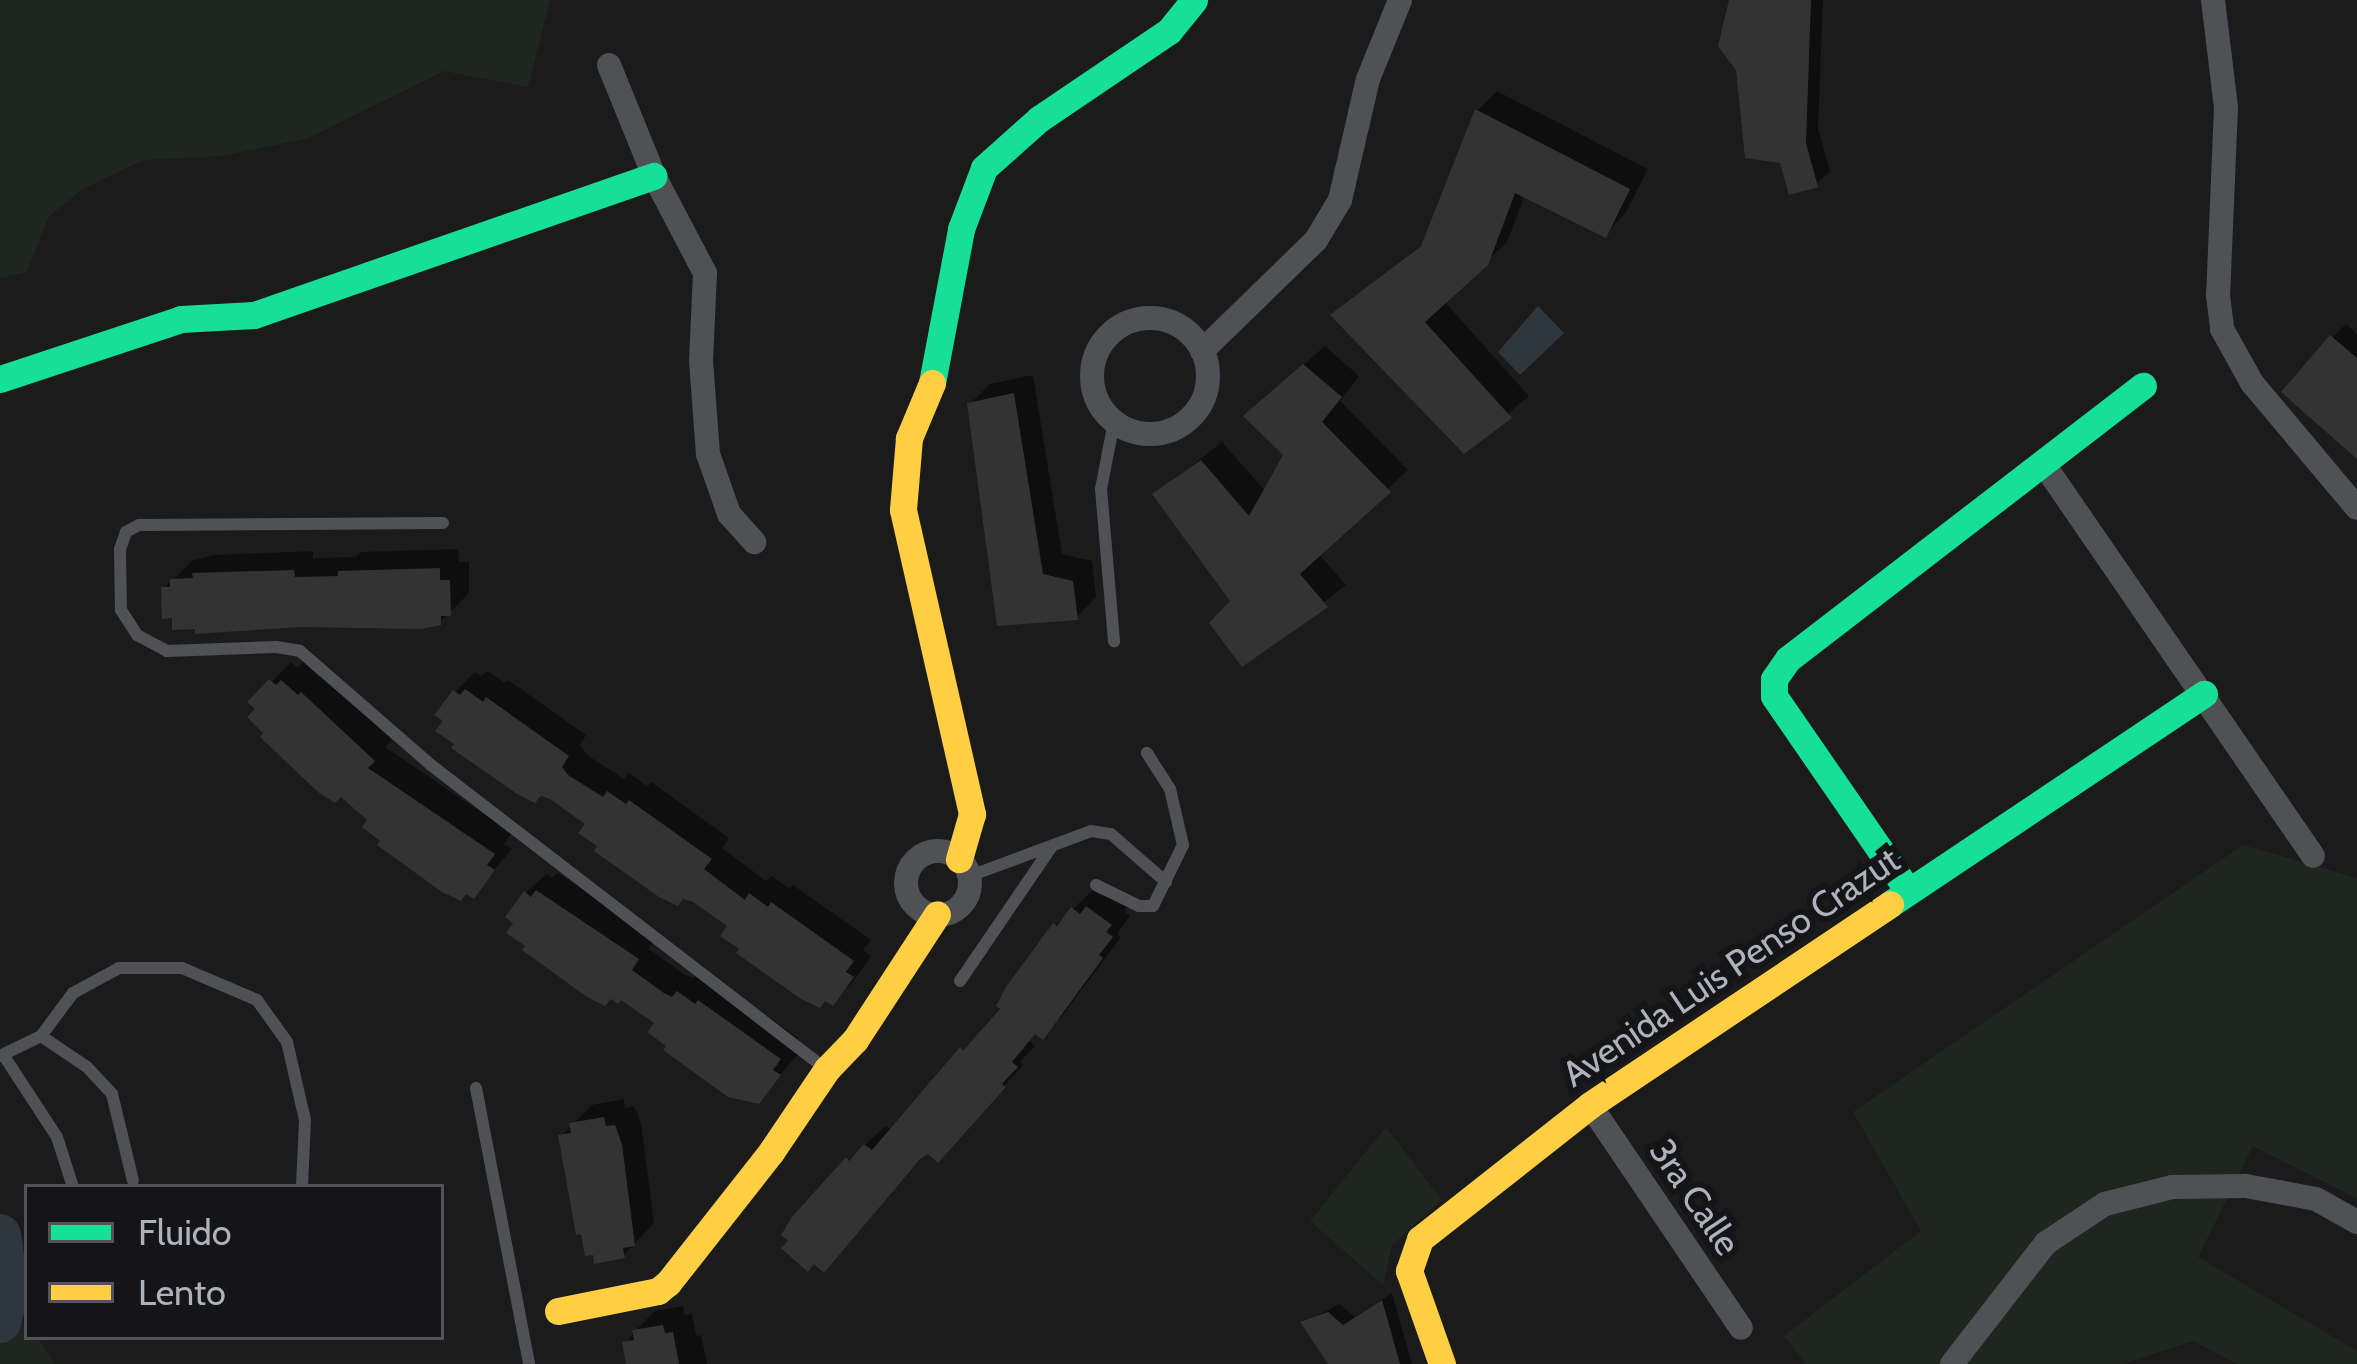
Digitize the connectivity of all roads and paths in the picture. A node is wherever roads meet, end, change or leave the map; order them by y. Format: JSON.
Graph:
{"nodes":[{"id":1,"x":1194,"y":0,"type":"edge"},
{"id":2,"x":1400,"y":0,"type":"edge"},
{"id":3,"x":2213,"y":0,"type":"edge"},
{"id":4,"x":609,"y":64,"type":"dead end"},
{"id":5,"x":654,"y":176,"type":"junction"},
{"id":6,"x":1202,"y":351,"type":"junction"},
{"id":7,"x":0,"y":379,"type":"edge"},
{"id":8,"x":2143,"y":386,"type":"dead end"},
{"id":9,"x":1114,"y":422,"type":"junction"},
{"id":10,"x":2045,"y":466,"type":"junction"},
{"id":11,"x":2357,"y":508,"type":"edge"},
{"id":12,"x":442,"y":523,"type":"dead end"},
{"id":13,"x":754,"y":542,"type":"dead end"},
{"id":14,"x":1114,"y":641,"type":"dead end"},
{"id":15,"x":2204,"y":694,"type":"junction"},
{"id":16,"x":1147,"y":753,"type":"dead end"},
{"id":17,"x":1053,"y":845,"type":"junction"},
{"id":18,"x":2313,"y":856,"type":"dead end"},
{"id":19,"x":964,"y":867,"type":"junction"},
{"id":20,"x":1166,"y":882,"type":"junction"},
{"id":21,"x":1096,"y":885,"type":"dead end"},
{"id":22,"x":1907,"y":889,"type":"junction"},
{"id":23,"x":938,"y":914,"type":"junction"},
{"id":24,"x":960,"y":981,"type":"dead end"},
{"id":25,"x":40,"y":1036,"type":"junction"},
{"id":26,"x":2,"y":1056,"type":"edge"},
{"id":27,"x":827,"y":1069,"type":"junction"},
{"id":28,"x":476,"y":1088,"type":"dead end"},
{"id":29,"x":1590,"y":1106,"type":"junction"},
{"id":30,"x":133,"y":1181,"type":"dead end"},
{"id":31,"x":72,"y":1184,"type":"edge"},
{"id":32,"x":302,"y":1184,"type":"edge"},
{"id":33,"x":2357,"y":1222,"type":"edge"},
{"id":34,"x":558,"y":1311,"type":"joint"},
{"id":35,"x":520,"y":1320,"type":"junction"},
{"id":36,"x":1742,"y":1328,"type":"dead end"},
{"id":37,"x":529,"y":1364,"type":"edge"},
{"id":38,"x":1442,"y":1364,"type":"edge"},
{"id":39,"x":1952,"y":1364,"type":"edge"}],
"edges":[{"from":1,"to":19,"type":"street"},
{"from":2,"to":6,"type":"street"},
{"from":3,"to":11,"type":"street"},
{"from":4,"to":5,"type":"street"},
{"from":5,"to":7,"type":"street"},
{"from":5,"to":13,"type":"street"},
{"from":6,"to":9,"type":"street"},
{"from":6,"to":9,"type":"street"},
{"from":8,"to":10,"type":"street"},
{"from":9,"to":14,"type":"lane"},
{"from":10,"to":15,"type":"street"},
{"from":10,"to":22,"type":"street"},
{"from":12,"to":27,"type":"lane"},
{"from":15,"to":18,"type":"street"},
{"from":15,"to":22,"type":"street","name":"Avenida Luis Penso Crazut"},
{"from":16,"to":20,"type":"lane"},
{"from":17,"to":19,"type":"lane"},
{"from":17,"to":20,"type":"lane"},
{"from":17,"to":24,"type":"lane"},
{"from":19,"to":23,"type":"street"},
{"from":19,"to":23,"type":"street"},
{"from":20,"to":21,"type":"lane"},
{"from":22,"to":29,"type":"street","name":"Avenida Luis Penso Crazut"},
{"from":23,"to":27,"type":"street"},
{"from":25,"to":26,"type":"lane"},
{"from":25,"to":30,"type":"lane"},
{"from":25,"to":32,"type":"lane"},
{"from":26,"to":31,"type":"lane"},
{"from":27,"to":34,"type":"street"},
{"from":28,"to":35,"type":"lane"},
{"from":29,"to":36,"type":"street","name":"3ra Calle"},
{"from":29,"to":38,"type":"street","name":"Avenida Luis Penso Crazut"},
{"from":33,"to":39,"type":"street"},
{"from":34,"to":35,"type":"lane"},
{"from":35,"to":37,"type":"lane"}]}
